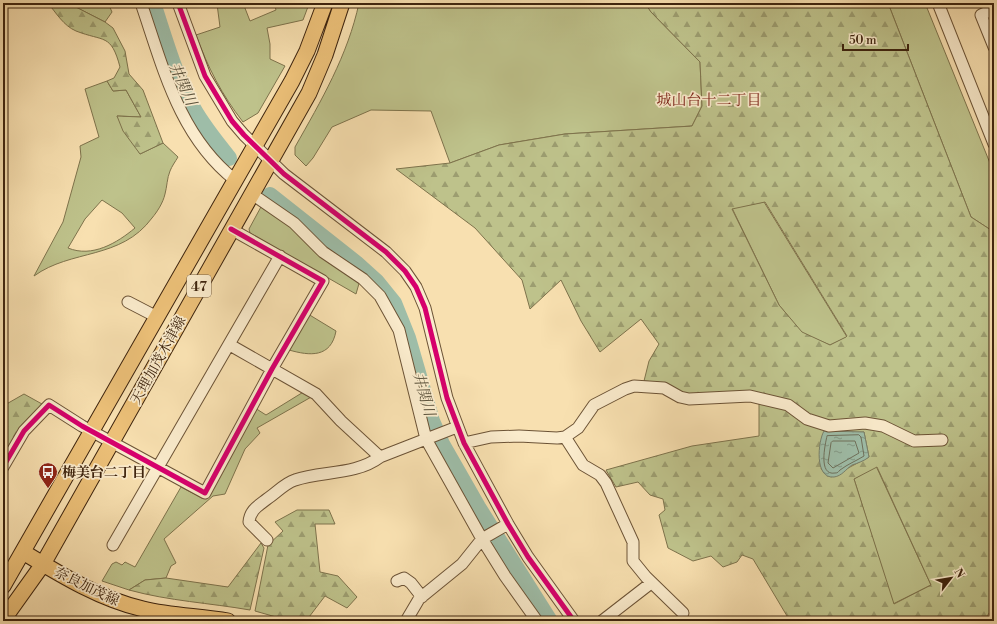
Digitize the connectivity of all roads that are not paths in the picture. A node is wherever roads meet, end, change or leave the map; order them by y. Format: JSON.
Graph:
{"nodes":[{"id":1,"x":141,"y":3,"type":"edge"},
{"id":2,"x":178,"y":3,"type":"edge"},
{"id":3,"x":325,"y":3,"type":"edge"},
{"id":4,"x":342,"y":3,"type":"edge"},
{"id":5,"x":938,"y":3,"type":"edge"},
{"id":6,"x":994,"y":9,"type":"edge"},
{"id":7,"x":994,"y":47,"type":"edge"},
{"id":8,"x":994,"y":144,"type":"edge"},
{"id":9,"x":255,"y":145,"type":"junction"},
{"id":10,"x":271,"y":161,"type":"junction"},
{"id":11,"x":235,"y":180,"type":"junction"},
{"id":12,"x":252,"y":194,"type":"junction"},
{"id":13,"x":231,"y":229,"type":"junction"},
{"id":14,"x":280,"y":256,"type":"junction"},
{"id":15,"x":128,"y":302,"type":"dead end"},
{"id":16,"x":157,"y":317,"type":"junction"},
{"id":17,"x":230,"y":345,"type":"junction"},
{"id":18,"x":272,"y":369,"type":"junction"},
{"id":19,"x":453,"y":428,"type":"junction"},
{"id":20,"x":92,"y":431,"type":"junction"},
{"id":21,"x":565,"y":437,"type":"junction"},
{"id":22,"x":426,"y":439,"type":"junction"},
{"id":23,"x":942,"y":440,"type":"dead end"},
{"id":24,"x":112,"y":442,"type":"junction"},
{"id":25,"x":464,"y":443,"type":"junction"},
{"id":26,"x":380,"y":457,"type":"junction"},
{"id":27,"x":3,"y":468,"type":"edge"},
{"id":28,"x":159,"y":468,"type":"junction"},
{"id":29,"x":503,"y":527,"type":"junction"},
{"id":30,"x":482,"y":539,"type":"junction"},
{"id":31,"x":266,"y":540,"type":"dead end"},
{"id":32,"x":113,"y":545,"type":"dead end"},
{"id":33,"x":23,"y":552,"type":"junction"},
{"id":34,"x":43,"y":564,"type":"junction"},
{"id":35,"x":397,"y":581,"type":"dead end"},
{"id":36,"x":651,"y":583,"type":"junction"},
{"id":37,"x":3,"y":586,"type":"edge"},
{"id":38,"x":422,"y":597,"type":"junction"},
{"id":39,"x":683,"y":613,"type":"dead end"},
{"id":40,"x":168,"y":618,"type":"edge"},
{"id":41,"x":3,"y":620,"type":"edge"},
{"id":42,"x":228,"y":621,"type":"edge"},
{"id":43,"x":406,"y":621,"type":"edge"},
{"id":44,"x":537,"y":621,"type":"edge"},
{"id":45,"x":574,"y":621,"type":"edge"},
{"id":46,"x":602,"y":621,"type":"edge"}],
"edges":[{"from":1,"to":11,"type":"street"},
{"from":2,"to":9,"type":"street"},
{"from":3,"to":9,"type":"main road","name":"天理加茂木津線","number":"47"},
{"from":4,"to":10,"type":"main road","name":"天理加茂木津線","number":"47"},
{"from":5,"to":8,"type":"street"},
{"from":6,"to":7,"type":"street"},
{"from":9,"to":10,"type":"street"},
{"from":9,"to":11,"type":"main road","name":"天理加茂木津線","number":"47"},
{"from":10,"to":12,"type":"main road","name":"天理加茂木津線","number":"47"},
{"from":10,"to":19,"type":"street"},
{"from":11,"to":16,"type":"main road","name":"天理加茂木津線","number":"47"},
{"from":12,"to":13,"type":"main road","name":"天理加茂木津線","number":"47"},
{"from":12,"to":22,"type":"street"},
{"from":13,"to":14,"type":"street"},
{"from":13,"to":24,"type":"main road","name":"天理加茂木津線","number":"47"},
{"from":14,"to":17,"type":"street"},
{"from":14,"to":18,"type":"street"},
{"from":15,"to":16,"type":"street"},
{"from":16,"to":20,"type":"main road","name":"天理加茂木津線","number":"47"},
{"from":17,"to":18,"type":"street"},
{"from":17,"to":28,"type":"street"},
{"from":18,"to":26,"type":"street"},
{"from":18,"to":28,"type":"street"},
{"from":19,"to":22,"type":"street"},
{"from":19,"to":25,"type":"street"},
{"from":20,"to":24,"type":"street"},
{"from":20,"to":27,"type":"street"},
{"from":20,"to":33,"type":"main road","name":"天理加茂木津線","number":"47"},
{"from":21,"to":23,"type":"street"},
{"from":21,"to":25,"type":"street"},
{"from":21,"to":36,"type":"street"},
{"from":22,"to":26,"type":"street"},
{"from":22,"to":30,"type":"street"},
{"from":24,"to":28,"type":"street"},
{"from":24,"to":34,"type":"main road","name":"天理加茂木津線","number":"47"},
{"from":25,"to":29,"type":"street"},
{"from":26,"to":31,"type":"street"},
{"from":28,"to":32,"type":"street"},
{"from":29,"to":30,"type":"street"},
{"from":29,"to":45,"type":"street"},
{"from":30,"to":38,"type":"street"},
{"from":30,"to":44,"type":"street"},
{"from":33,"to":34,"type":"main road","name":"奈良加茂線"},
{"from":33,"to":37,"type":"main road"},
{"from":34,"to":40,"type":"main road","name":"奈良加茂線"},
{"from":34,"to":41,"type":"main road","name":"奈良加茂線"},
{"from":35,"to":38,"type":"street"},
{"from":36,"to":39,"type":"street"},
{"from":36,"to":46,"type":"street"},
{"from":38,"to":43,"type":"street"},
{"from":40,"to":42,"type":"main road","name":"奈良加茂線"}]}
